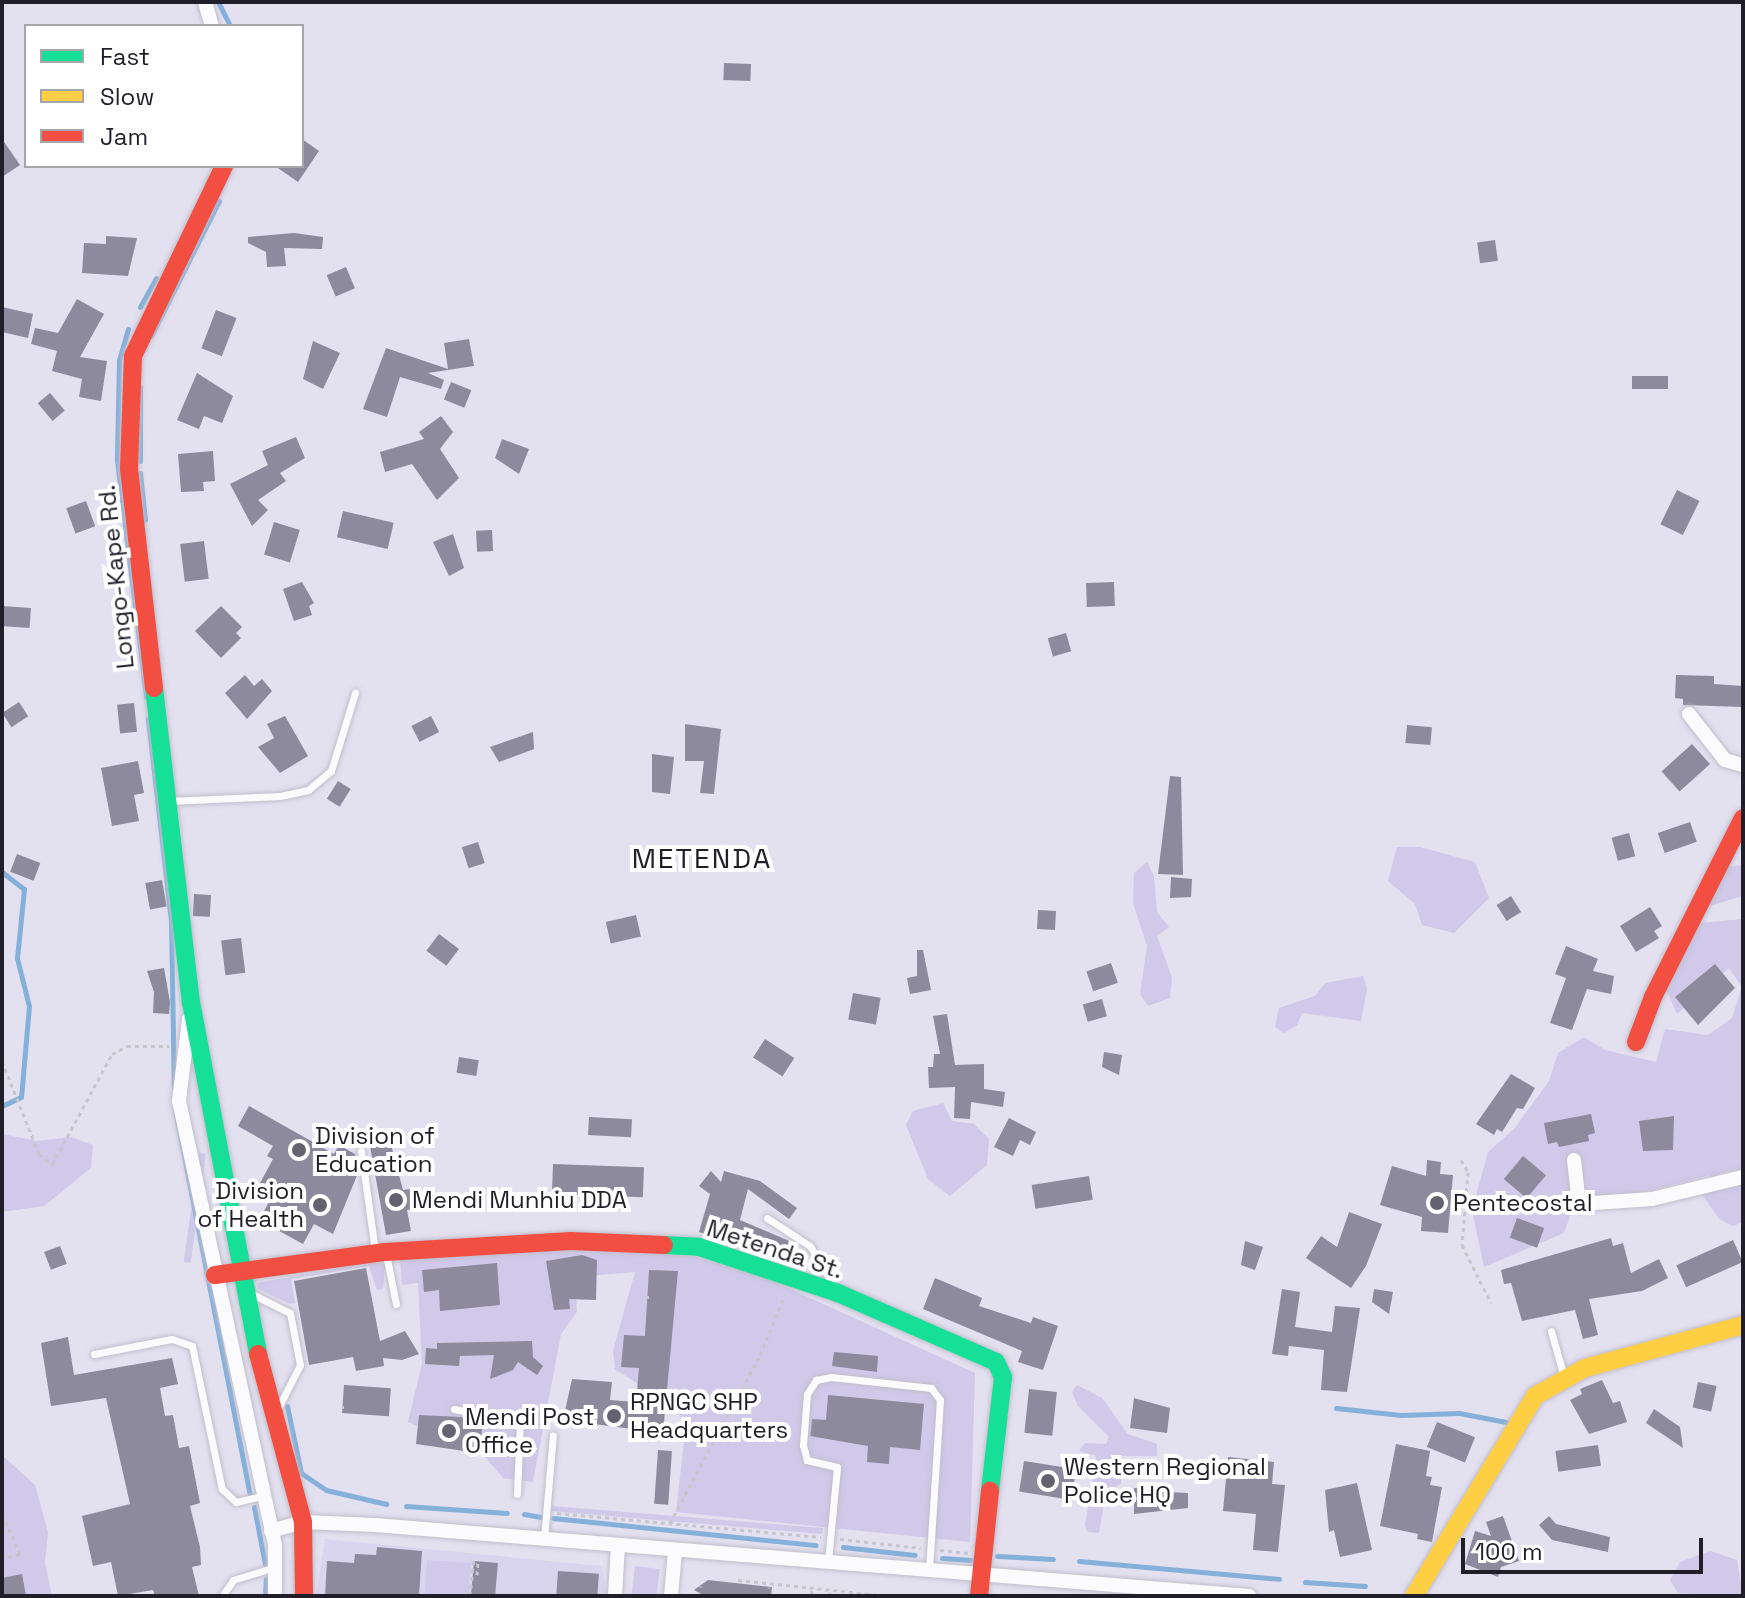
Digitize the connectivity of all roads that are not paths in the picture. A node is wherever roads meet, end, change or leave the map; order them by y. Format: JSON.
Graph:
{"nodes":[{"id":1,"x":204,"y":4,"type":"edge"},
{"id":2,"x":211,"y":24,"type":"edge"},
{"id":3,"x":223,"y":168,"type":"edge"},
{"id":4,"x":355,"y":693,"type":"dead end"},
{"id":5,"x":1689,"y":714,"type":"dead end"},
{"id":6,"x":1743,"y":765,"type":"edge"},
{"id":7,"x":166,"y":801,"type":"junction"},
{"id":8,"x":1743,"y":818,"type":"edge"},
{"id":9,"x":191,"y":1002,"type":"junction"},
{"id":10,"x":1636,"y":1042,"type":"dead end"},
{"id":11,"x":361,"y":1151,"type":"dead end"},
{"id":12,"x":1574,"y":1160,"type":"dead end"},
{"id":13,"x":1743,"y":1177,"type":"edge"},
{"id":14,"x":767,"y":1218,"type":"dead end"},
{"id":15,"x":381,"y":1253,"type":"junction"},
{"id":16,"x":239,"y":1269,"type":"junction"},
{"id":17,"x":215,"y":1275,"type":"junction"},
{"id":18,"x":243,"y":1290,"type":"junction"},
{"id":19,"x":838,"y":1293,"type":"junction"},
{"id":20,"x":396,"y":1304,"type":"dead end"},
{"id":21,"x":1743,"y":1325,"type":"edge"},
{"id":22,"x":1551,"y":1331,"type":"dead end"},
{"id":23,"x":252,"y":1333,"type":"junction"},
{"id":24,"x":228,"y":1339,"type":"junction"},
{"id":25,"x":94,"y":1354,"type":"dead end"},
{"id":26,"x":1565,"y":1380,"type":"junction"},
{"id":27,"x":454,"y":1409,"type":"dead end"},
{"id":28,"x":272,"y":1411,"type":"junction"},
{"id":29,"x":245,"y":1413,"type":"junction"},
{"id":30,"x":553,"y":1435,"type":"dead end"},
{"id":31,"x":517,"y":1494,"type":"dead end"},
{"id":32,"x":263,"y":1496,"type":"junction"},
{"id":33,"x":303,"y":1522,"type":"junction"},
{"id":34,"x":271,"y":1531,"type":"junction"},
{"id":35,"x":544,"y":1539,"type":"junction"},
{"id":36,"x":618,"y":1546,"type":"junction"},
{"id":37,"x":675,"y":1551,"type":"junction"},
{"id":38,"x":828,"y":1561,"type":"junction"},
{"id":39,"x":275,"y":1567,"type":"junction"},
{"id":40,"x":929,"y":1571,"type":"junction"},
{"id":41,"x":980,"y":1586,"type":"edge"},
{"id":42,"x":222,"y":1596,"type":"edge"},
{"id":43,"x":275,"y":1596,"type":"edge"},
{"id":44,"x":304,"y":1596,"type":"edge"},
{"id":45,"x":615,"y":1596,"type":"edge"},
{"id":46,"x":671,"y":1596,"type":"edge"},
{"id":47,"x":1249,"y":1596,"type":"edge"},
{"id":48,"x":1414,"y":1596,"type":"edge"}],
"edges":[{"from":1,"to":2,"type":"street"},
{"from":3,"to":7,"type":"street","name":"Longo-Kape Rd."},
{"from":4,"to":7,"type":"lane"},
{"from":5,"to":6,"type":"street"},
{"from":7,"to":9,"type":"street","name":"Longo-Kape Rd."},
{"from":8,"to":10,"type":"street"},
{"from":9,"to":16,"type":"street","name":"Longo-Kape Rd."},
{"from":9,"to":17,"type":"street"},
{"from":11,"to":15,"type":"lane"},
{"from":12,"to":13,"type":"street"},
{"from":14,"to":19,"type":"lane"},
{"from":15,"to":16,"type":"street","name":"Metenda St."},
{"from":15,"to":19,"type":"street","name":"Metenda St."},
{"from":15,"to":20,"type":"lane"},
{"from":16,"to":17,"type":"street","name":"Metenda St."},
{"from":16,"to":18,"type":"street","name":"Longo-Kape Rd."},
{"from":17,"to":24,"type":"street"},
{"from":18,"to":23,"type":"street","name":"Longo-Kape Rd."},
{"from":18,"to":28,"type":"lane"},
{"from":19,"to":41,"type":"street","name":"Metenda St."},
{"from":21,"to":26,"type":"street"},
{"from":22,"to":26,"type":"lane"},
{"from":23,"to":24,"type":"street"},
{"from":23,"to":28,"type":"street","name":"Longo-Kape Rd."},
{"from":24,"to":29,"type":"street"},
{"from":25,"to":32,"type":"lane"},
{"from":26,"to":48,"type":"street"},
{"from":27,"to":31,"type":"lane"},
{"from":28,"to":29,"type":"street"},
{"from":28,"to":33,"type":"street","name":"Longo-Kape Rd."},
{"from":29,"to":32,"type":"street"},
{"from":30,"to":35,"type":"lane"},
{"from":32,"to":34,"type":"street"},
{"from":33,"to":34,"type":"street"},
{"from":33,"to":35,"type":"street"},
{"from":33,"to":44,"type":"street","name":"Longo-Kape Rd."},
{"from":34,"to":39,"type":"street"},
{"from":35,"to":36,"type":"street"},
{"from":36,"to":37,"type":"street"},
{"from":36,"to":45,"type":"street"},
{"from":37,"to":38,"type":"street"},
{"from":37,"to":46,"type":"street"},
{"from":38,"to":40,"type":"street"},
{"from":38,"to":40,"type":"lane"},
{"from":39,"to":42,"type":"lane"},
{"from":39,"to":43,"type":"street"},
{"from":40,"to":41,"type":"street"},
{"from":41,"to":47,"type":"street"}]}
